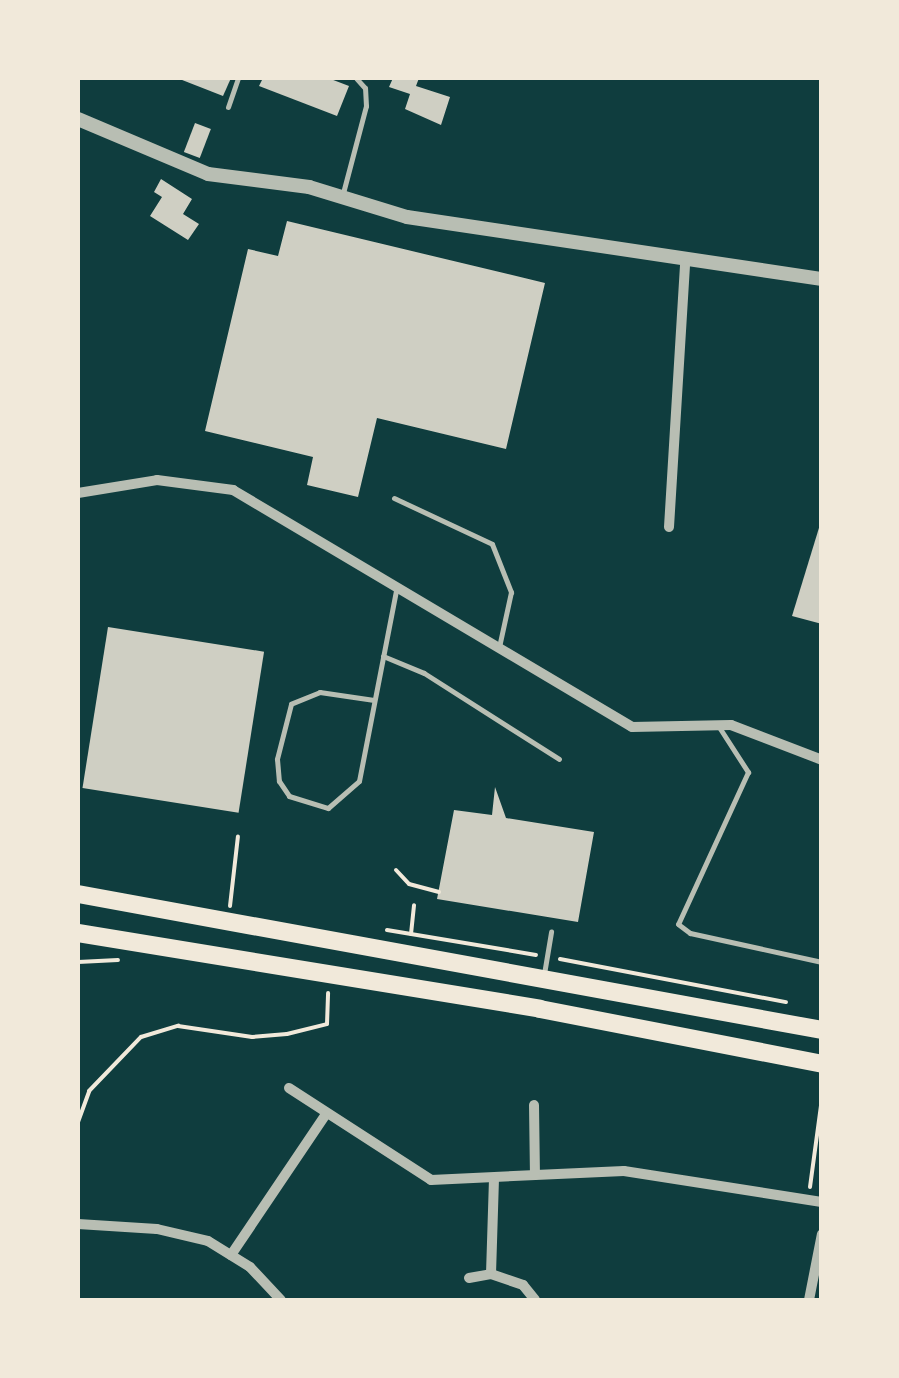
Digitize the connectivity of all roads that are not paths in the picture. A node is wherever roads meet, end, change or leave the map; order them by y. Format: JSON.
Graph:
{"nodes":[{"id":1,"x":238,"y":78,"type":"edge"},
{"id":2,"x":356,"y":78,"type":"edge"},
{"id":3,"x":228,"y":107,"type":"dead end"},
{"id":4,"x":78,"y":120,"type":"edge"},
{"id":5,"x":342,"y":197,"type":"junction"},
{"id":6,"x":684,"y":262,"type":"junction"},
{"id":7,"x":822,"y":280,"type":"edge"},
{"id":8,"x":78,"y":493,"type":"edge"},
{"id":9,"x":394,"y":498,"type":"dead end"},
{"id":10,"x":669,"y":527,"type":"dead end"},
{"id":11,"x":399,"y":586,"type":"junction"},
{"id":12,"x":499,"y":647,"type":"junction"},
{"id":13,"x":383,"y":656,"type":"junction"},
{"id":14,"x":374,"y":700,"type":"junction"},
{"id":15,"x":718,"y":725,"type":"junction"},
{"id":16,"x":559,"y":759,"type":"dead end"},
{"id":17,"x":822,"y":760,"type":"edge"},
{"id":18,"x":78,"y":894,"type":"edge"},
{"id":19,"x":551,"y":932,"type":"dead end"},
{"id":20,"x":78,"y":933,"type":"edge"},
{"id":21,"x":822,"y":962,"type":"edge"},
{"id":22,"x":544,"y":977,"type":"junction"},
{"id":23,"x":540,"y":1009,"type":"junction"},
{"id":24,"x":822,"y":1030,"type":"edge"},
{"id":25,"x":822,"y":1064,"type":"edge"},
{"id":26,"x":289,"y":1088,"type":"dead end"},
{"id":27,"x":534,"y":1105,"type":"dead end"},
{"id":28,"x":326,"y":1114,"type":"junction"},
{"id":29,"x":535,"y":1176,"type":"junction"},
{"id":30,"x":494,"y":1180,"type":"junction"},
{"id":31,"x":822,"y":1202,"type":"edge"},
{"id":32,"x":78,"y":1228,"type":"edge"},
{"id":33,"x":822,"y":1234,"type":"edge"},
{"id":34,"x":231,"y":1254,"type":"junction"},
{"id":35,"x":491,"y":1274,"type":"junction"},
{"id":36,"x":469,"y":1278,"type":"dead end"},
{"id":37,"x":281,"y":1300,"type":"edge"},
{"id":38,"x":535,"y":1300,"type":"edge"},
{"id":39,"x":808,"y":1300,"type":"edge"}],
"edges":[{"from":1,"to":3,"type":"lane"},
{"from":2,"to":5,"type":"lane"},
{"from":4,"to":5,"type":"street"},
{"from":5,"to":6,"type":"street"},
{"from":6,"to":7,"type":"street"},
{"from":6,"to":10,"type":"street"},
{"from":8,"to":11,"type":"street"},
{"from":9,"to":12,"type":"lane"},
{"from":11,"to":12,"type":"street"},
{"from":11,"to":13,"type":"lane"},
{"from":12,"to":15,"type":"street"},
{"from":13,"to":14,"type":"lane"},
{"from":13,"to":16,"type":"lane"},
{"from":14,"to":14,"type":"lane"},
{"from":15,"to":17,"type":"street"},
{"from":15,"to":21,"type":"lane"},
{"from":18,"to":22,"type":"main road"},
{"from":19,"to":22,"type":"lane"},
{"from":20,"to":23,"type":"main road"},
{"from":22,"to":23,"type":"lane"},
{"from":22,"to":24,"type":"main road"},
{"from":23,"to":25,"type":"main road"},
{"from":26,"to":28,"type":"street"},
{"from":27,"to":29,"type":"street"},
{"from":28,"to":30,"type":"street"},
{"from":28,"to":34,"type":"street"},
{"from":29,"to":30,"type":"street"},
{"from":29,"to":31,"type":"street"},
{"from":30,"to":35,"type":"street"},
{"from":32,"to":34,"type":"street"},
{"from":33,"to":39,"type":"street"},
{"from":34,"to":37,"type":"street"},
{"from":35,"to":36,"type":"street"},
{"from":35,"to":38,"type":"street"}]}
